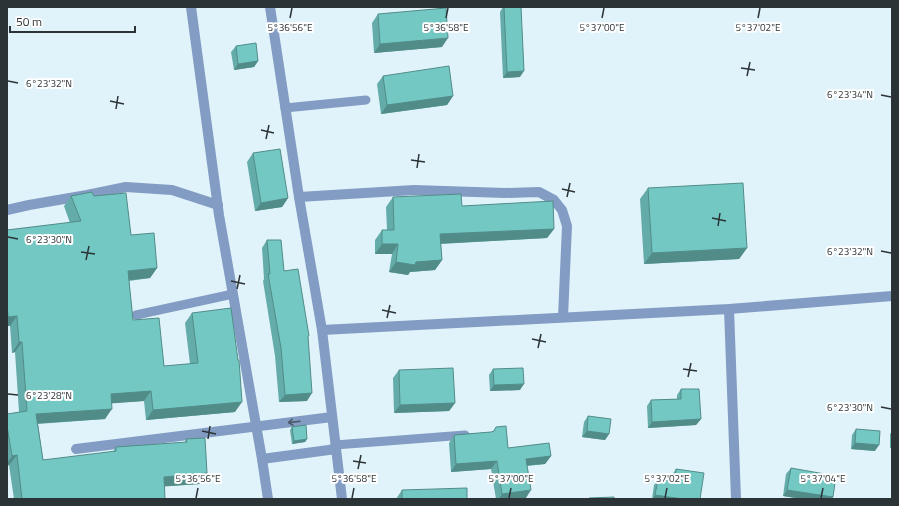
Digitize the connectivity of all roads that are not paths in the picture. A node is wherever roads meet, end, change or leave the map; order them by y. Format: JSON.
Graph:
{"nodes":[{"id":1,"x":191,"y":7,"type":"edge"},
{"id":2,"x":270,"y":7,"type":"edge"},
{"id":3,"x":366,"y":100,"type":"dead end"},
{"id":4,"x":285,"y":108,"type":"junction"},
{"id":5,"x":299,"y":197,"type":"junction"},
{"id":6,"x":218,"y":205,"type":"junction"},
{"id":7,"x":7,"y":210,"type":"edge"},
{"id":8,"x":233,"y":294,"type":"junction"},
{"id":9,"x":892,"y":296,"type":"edge"},
{"id":10,"x":729,"y":309,"type":"junction"},
{"id":11,"x":136,"y":315,"type":"dead end"},
{"id":12,"x":563,"y":317,"type":"junction"},
{"id":13,"x":322,"y":330,"type":"junction"},
{"id":14,"x":332,"y":417,"type":"junction"},
{"id":15,"x":257,"y":426,"type":"junction"},
{"id":16,"x":477,"y":434,"type":"edge"},
{"id":17,"x":335,"y":447,"type":"junction"},
{"id":18,"x":76,"y":449,"type":"dead end"},
{"id":19,"x":262,"y":459,"type":"junction"},
{"id":20,"x":268,"y":499,"type":"edge"},
{"id":21,"x":342,"y":499,"type":"edge"},
{"id":22,"x":736,"y":499,"type":"edge"}],
"edges":[{"from":1,"to":6,"type":"street"},
{"from":2,"to":4,"type":"street"},
{"from":3,"to":4,"type":"lane"},
{"from":4,"to":5,"type":"street"},
{"from":5,"to":12,"type":"street"},
{"from":5,"to":13,"type":"street"},
{"from":6,"to":7,"type":"street"},
{"from":6,"to":8,"type":"street"},
{"from":8,"to":11,"type":"lane"},
{"from":8,"to":15,"type":"street"},
{"from":9,"to":10,"type":"street"},
{"from":10,"to":12,"type":"street"},
{"from":10,"to":22,"type":"street"},
{"from":12,"to":13,"type":"street"},
{"from":13,"to":14,"type":"street"},
{"from":14,"to":15,"type":"street","one_way":true},
{"from":14,"to":17,"type":"street"},
{"from":15,"to":18,"type":"street"},
{"from":15,"to":19,"type":"street"},
{"from":16,"to":17,"type":"lane"},
{"from":17,"to":19,"type":"street"},
{"from":17,"to":21,"type":"street"},
{"from":19,"to":20,"type":"street"}]}
